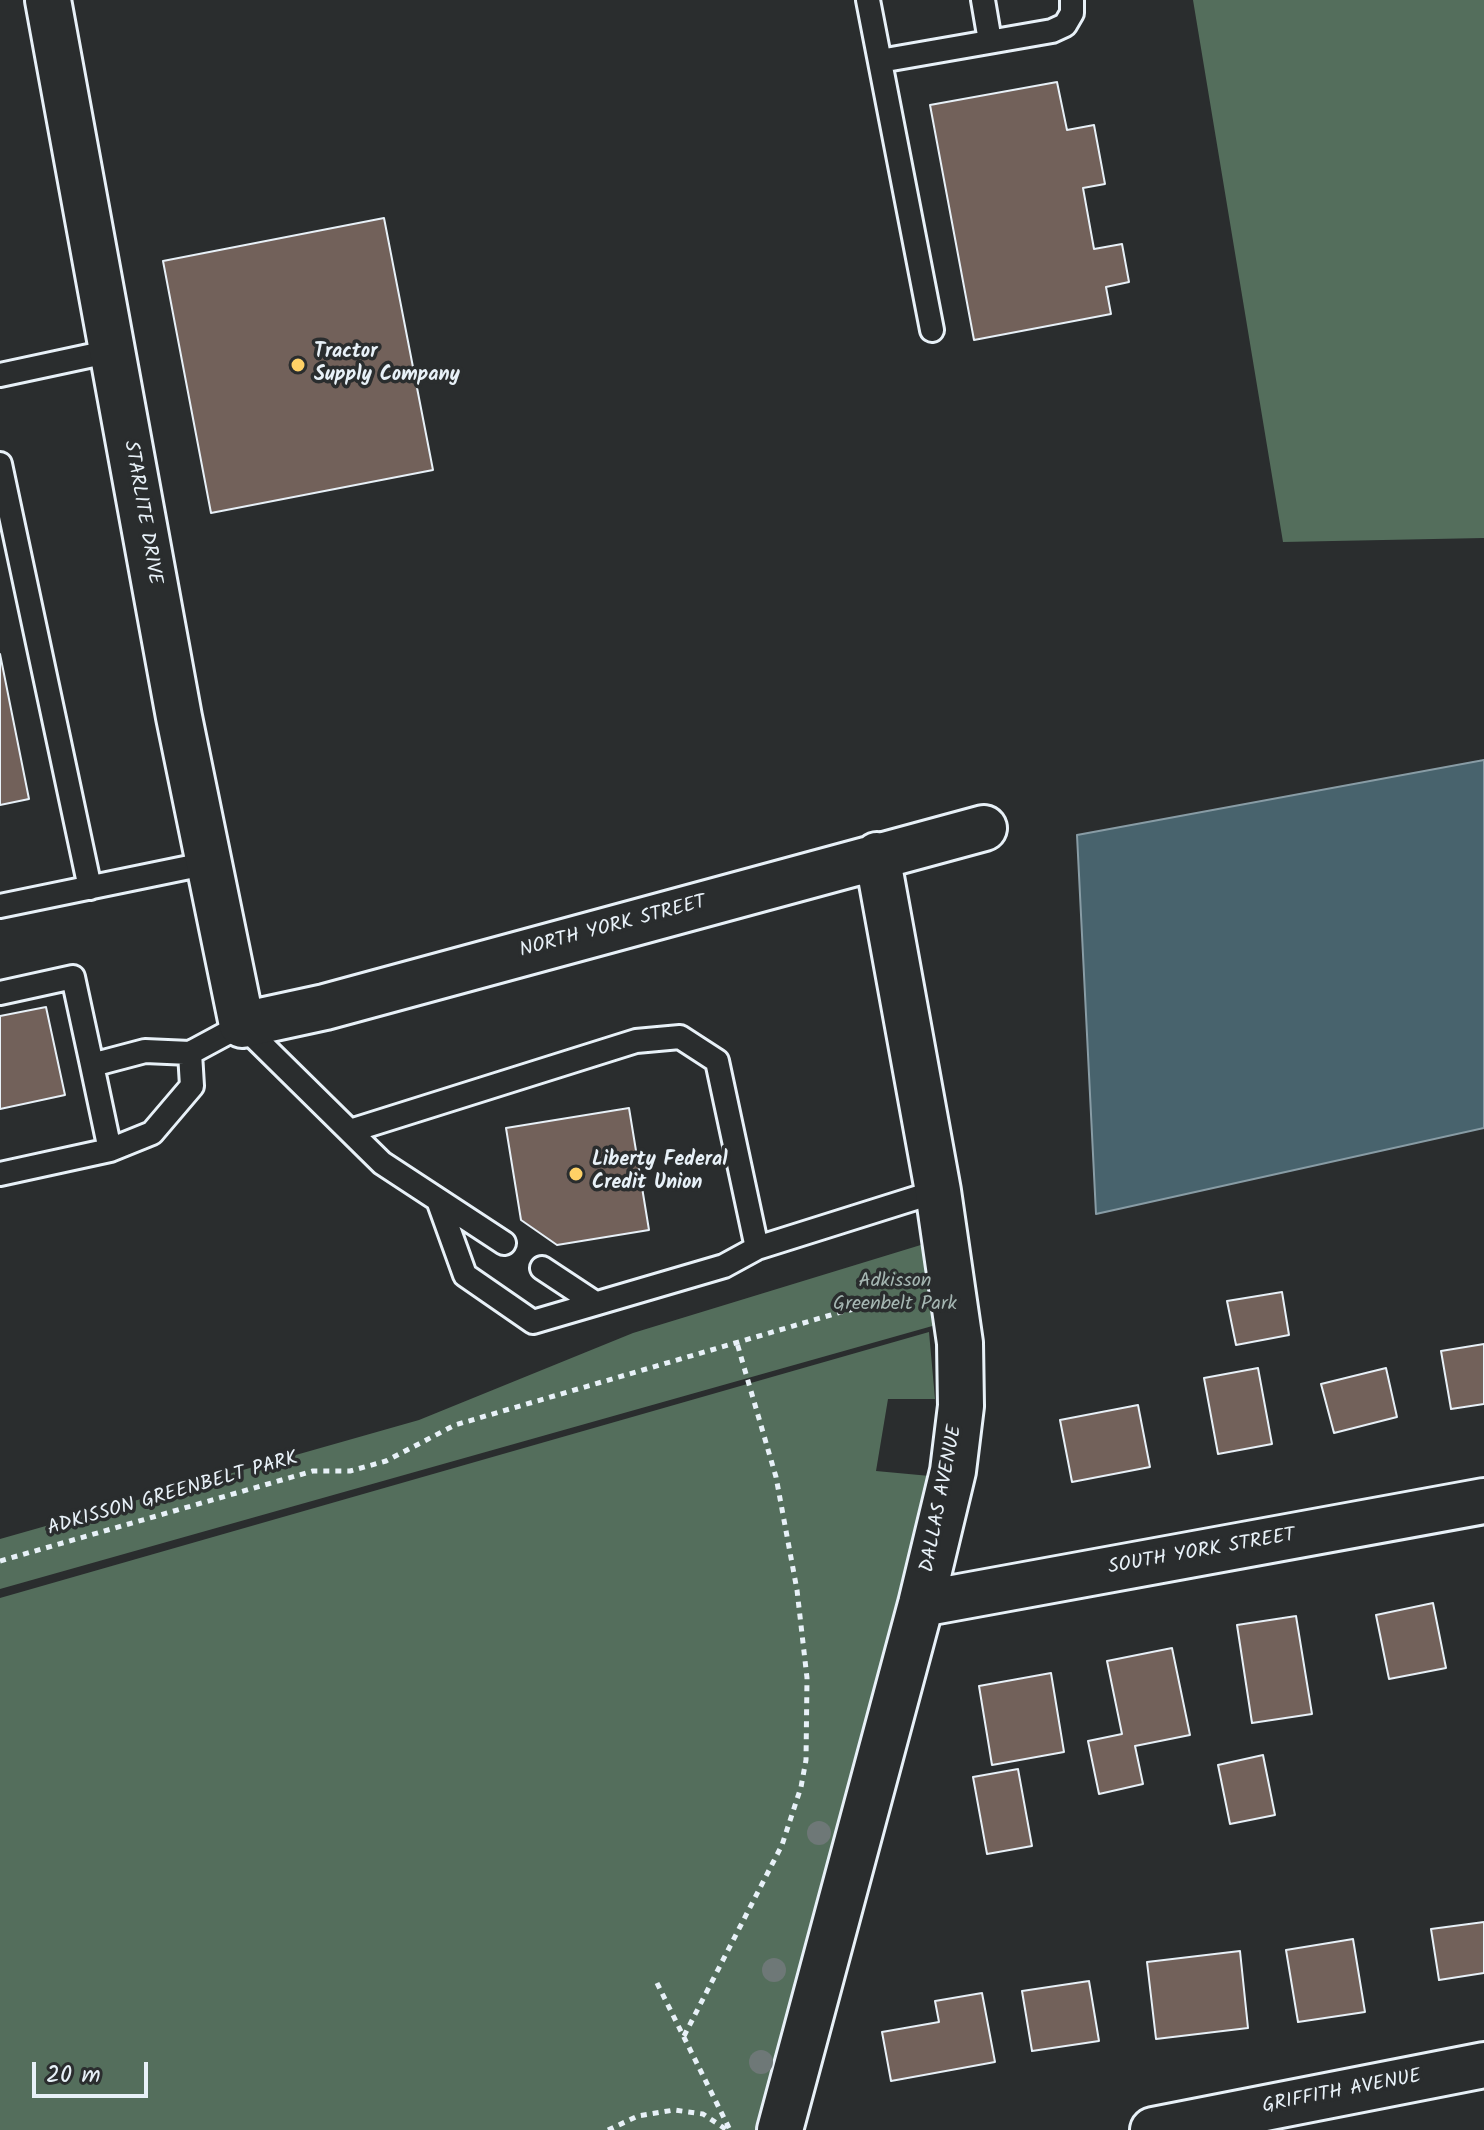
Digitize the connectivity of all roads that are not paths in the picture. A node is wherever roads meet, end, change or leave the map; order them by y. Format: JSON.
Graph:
{"nodes":[{"id":1,"x":48,"y":0,"type":"edge"},
{"id":2,"x":868,"y":0,"type":"edge"},
{"id":3,"x":983,"y":0,"type":"edge"},
{"id":4,"x":1072,"y":0,"type":"edge"},
{"id":5,"x":990,"y":41,"type":"junction"},
{"id":6,"x":880,"y":61,"type":"junction"},
{"id":7,"x":932,"y":330,"type":"dead end"},
{"id":8,"x":112,"y":351,"type":"junction"},
{"id":9,"x":0,"y":375,"type":"edge"},
{"id":10,"x":0,"y":464,"type":"edge"},
{"id":11,"x":984,"y":828,"type":"dead end"},
{"id":12,"x":877,"y":855,"type":"junction"},
{"id":13,"x":209,"y":863,"type":"junction"},
{"id":14,"x":90,"y":888,"type":"junction"},
{"id":15,"x":0,"y":906,"type":"edge"},
{"id":16,"x":0,"y":993,"type":"edge"},
{"id":17,"x":242,"y":1025,"type":"junction"},
{"id":18,"x":190,"y":1053,"type":"junction"},
{"id":19,"x":92,"y":1065,"type":"junction"},
{"id":20,"x":350,"y":1131,"type":"junction"},
{"id":21,"x":110,"y":1150,"type":"junction"},
{"id":22,"x":0,"y":1174,"type":"edge"},
{"id":23,"x":938,"y":1191,"type":"junction"},
{"id":24,"x":438,"y":1200,"type":"junction"},
{"id":25,"x":504,"y":1243,"type":"dead end"},
{"id":26,"x":757,"y":1248,"type":"junction"},
{"id":27,"x":542,"y":1268,"type":"dead end"},
{"id":28,"x":595,"y":1303,"type":"junction"},
{"id":29,"x":1484,"y":1501,"type":"edge"},
{"id":30,"x":921,"y":1604,"type":"junction"},
{"id":31,"x":1484,"y":2065,"type":"edge"},
{"id":32,"x":780,"y":2130,"type":"edge"},
{"id":33,"x":1153,"y":2130,"type":"edge"}],
"edges":[{"from":1,"to":8,"type":"street","name":"STARLITE DRIVE"},
{"from":2,"to":6,"type":"lane"},
{"from":3,"to":5,"type":"lane"},
{"from":4,"to":5,"type":"lane"},
{"from":5,"to":6,"type":"lane"},
{"from":6,"to":7,"type":"lane"},
{"from":8,"to":9,"type":"lane"},
{"from":8,"to":13,"type":"street","name":"STARLITE DRIVE"},
{"from":10,"to":14,"type":"lane"},
{"from":11,"to":12,"type":"street","name":"NORTH YORK STREET"},
{"from":12,"to":17,"type":"street","name":"NORTH YORK STREET"},
{"from":12,"to":23,"type":"street","name":"DALLAS AVENUE"},
{"from":13,"to":14,"type":"lane"},
{"from":13,"to":17,"type":"street","name":"STARLITE DRIVE"},
{"from":14,"to":15,"type":"lane"},
{"from":16,"to":19,"type":"lane"},
{"from":17,"to":18,"type":"lane"},
{"from":17,"to":20,"type":"lane"},
{"from":18,"to":19,"type":"lane"},
{"from":18,"to":21,"type":"lane"},
{"from":19,"to":21,"type":"lane"},
{"from":20,"to":24,"type":"lane"},
{"from":20,"to":26,"type":"lane"},
{"from":21,"to":22,"type":"lane"},
{"from":23,"to":26,"type":"lane"},
{"from":23,"to":30,"type":"street","name":"DALLAS AVENUE"},
{"from":24,"to":25,"type":"lane"},
{"from":24,"to":28,"type":"lane"},
{"from":26,"to":28,"type":"lane"},
{"from":27,"to":28,"type":"lane"},
{"from":29,"to":30,"type":"street","name":"SOUTH YORK STREET"},
{"from":30,"to":32,"type":"street","name":"DALLAS AVENUE"},
{"from":31,"to":33,"type":"street","name":"GRIFFITH AVENUE"}]}
